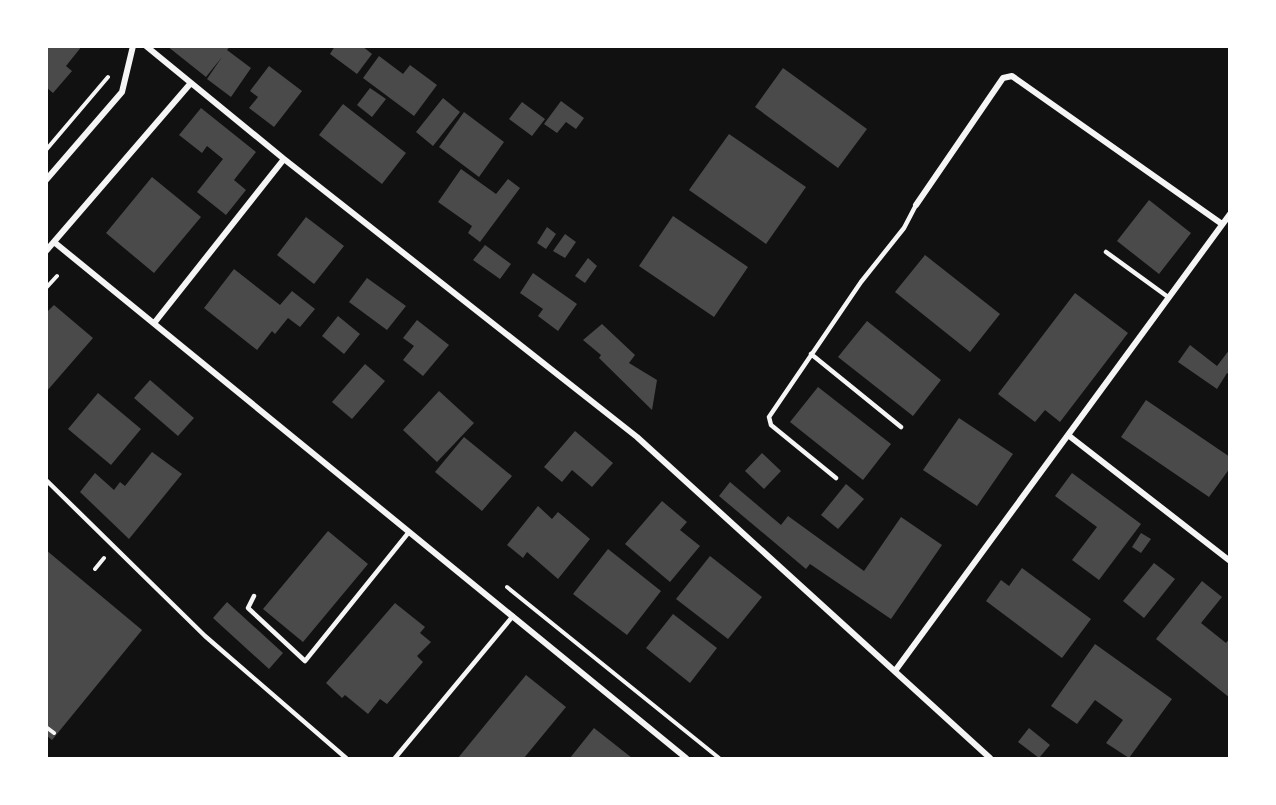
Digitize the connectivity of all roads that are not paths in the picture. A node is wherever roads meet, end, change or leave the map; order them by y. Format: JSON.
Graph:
{"nodes":[{"id":1,"x":133,"y":46,"type":"edge"},
{"id":2,"x":146,"y":46,"type":"edge"},
{"id":3,"x":190,"y":84,"type":"junction"},
{"id":4,"x":284,"y":159,"type":"junction"},
{"id":5,"x":46,"y":180,"type":"edge"},
{"id":6,"x":916,"y":205,"type":"joint"},
{"id":7,"x":1230,"y":214,"type":"edge"},
{"id":8,"x":1222,"y":224,"type":"junction"},
{"id":9,"x":54,"y":242,"type":"junction"},
{"id":10,"x":46,"y":251,"type":"edge"},
{"id":11,"x":1106,"y":252,"type":"dead end"},
{"id":12,"x":1168,"y":297,"type":"junction"},
{"id":13,"x":155,"y":322,"type":"junction"},
{"id":14,"x":811,"y":354,"type":"junction"},
{"id":15,"x":901,"y":427,"type":"dead end"},
{"id":16,"x":1068,"y":435,"type":"junction"},
{"id":17,"x":836,"y":478,"type":"dead end"},
{"id":18,"x":46,"y":480,"type":"edge"},
{"id":19,"x":409,"y":532,"type":"junction"},
{"id":20,"x":1230,"y":561,"type":"edge"},
{"id":21,"x":254,"y":596,"type":"dead end"},
{"id":22,"x":513,"y":616,"type":"junction"},
{"id":23,"x":895,"y":671,"type":"junction"},
{"id":24,"x":345,"y":759,"type":"edge"},
{"id":25,"x":395,"y":759,"type":"edge"},
{"id":26,"x":686,"y":759,"type":"edge"},
{"id":27,"x":990,"y":759,"type":"edge"}],
"edges":[{"from":1,"to":5,"type":"street"},
{"from":2,"to":3,"type":"street"},
{"from":3,"to":4,"type":"street"},
{"from":3,"to":9,"type":"street"},
{"from":4,"to":13,"type":"street"},
{"from":4,"to":23,"type":"street"},
{"from":6,"to":8,"type":"street"},
{"from":6,"to":14,"type":"lane"},
{"from":7,"to":8,"type":"street"},
{"from":8,"to":12,"type":"street"},
{"from":9,"to":10,"type":"street"},
{"from":9,"to":13,"type":"street"},
{"from":11,"to":12,"type":"lane"},
{"from":12,"to":16,"type":"street"},
{"from":13,"to":19,"type":"street"},
{"from":14,"to":15,"type":"lane"},
{"from":14,"to":17,"type":"lane"},
{"from":16,"to":20,"type":"street"},
{"from":16,"to":23,"type":"street"},
{"from":18,"to":24,"type":"lane"},
{"from":19,"to":21,"type":"lane"},
{"from":19,"to":22,"type":"street"},
{"from":22,"to":25,"type":"lane"},
{"from":22,"to":26,"type":"street"},
{"from":23,"to":27,"type":"street"}]}
